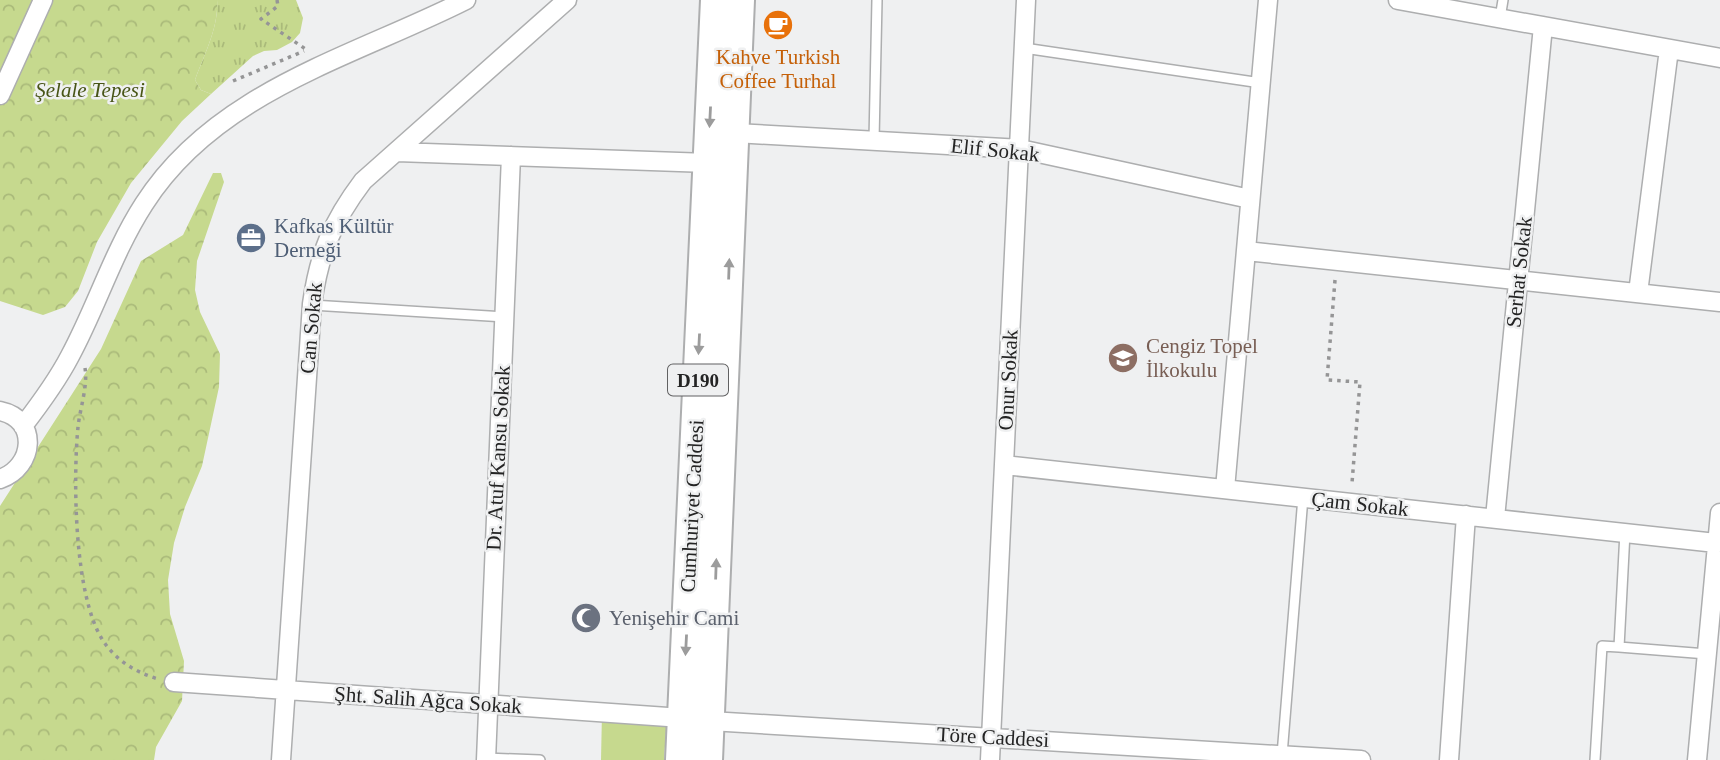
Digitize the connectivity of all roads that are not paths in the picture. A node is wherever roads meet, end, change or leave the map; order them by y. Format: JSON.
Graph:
{"nodes":[{"id":1,"x":43,"y":0,"type":"edge"},
{"id":2,"x":466,"y":0,"type":"edge"},
{"id":3,"x":567,"y":0,"type":"edge"},
{"id":4,"x":715,"y":0,"type":"edge"},
{"id":5,"x":740,"y":0,"type":"edge"},
{"id":6,"x":877,"y":0,"type":"edge"},
{"id":7,"x":1026,"y":0,"type":"edge"},
{"id":8,"x":1268,"y":0,"type":"edge"},
{"id":9,"x":1398,"y":0,"type":"edge"},
{"id":10,"x":1503,"y":0,"type":"edge"},
{"id":11,"x":1500,"y":18,"type":"junction"},
{"id":12,"x":1543,"y":26,"type":"junction"},
{"id":13,"x":1024,"y":48,"type":"junction"},
{"id":14,"x":1669,"y":49,"type":"junction"},
{"id":15,"x":1720,"y":58,"type":"edge"},
{"id":16,"x":1261,"y":83,"type":"junction"},
{"id":17,"x":0,"y":94,"type":"edge"},
{"id":18,"x":735,"y":133,"type":"junction"},
{"id":19,"x":874,"y":141,"type":"junction"},
{"id":20,"x":1020,"y":149,"type":"junction"},
{"id":21,"x":397,"y":152,"type":"junction"},
{"id":22,"x":511,"y":156,"type":"junction"},
{"id":23,"x":708,"y":163,"type":"junction"},
{"id":24,"x":1250,"y":199,"type":"junction"},
{"id":25,"x":1246,"y":251,"type":"junction"},
{"id":26,"x":1518,"y":280,"type":"junction"},
{"id":27,"x":1638,"y":293,"type":"junction"},
{"id":28,"x":1720,"y":302,"type":"edge"},
{"id":29,"x":312,"y":305,"type":"junction"},
{"id":30,"x":505,"y":317,"type":"junction"},
{"id":31,"x":0,"y":411,"type":"edge"},
{"id":32,"x":23,"y":426,"type":"junction"},
{"id":33,"x":1004,"y":465,"type":"junction"},
{"id":34,"x":0,"y":479,"type":"edge"},
{"id":35,"x":1225,"y":489,"type":"junction"},
{"id":36,"x":1303,"y":497,"type":"junction"},
{"id":37,"x":1720,"y":513,"type":"edge"},
{"id":38,"x":1466,"y":515,"type":"junction"},
{"id":39,"x":1495,"y":518,"type":"junction"},
{"id":40,"x":1625,"y":533,"type":"junction"},
{"id":41,"x":1716,"y":542,"type":"junction"},
{"id":42,"x":1619,"y":648,"type":"junction"},
{"id":43,"x":1707,"y":654,"type":"junction"},
{"id":44,"x":174,"y":682,"type":"road end"},
{"id":45,"x":284,"y":690,"type":"junction"},
{"id":46,"x":487,"y":705,"type":"junction"},
{"id":47,"x":696,"y":719,"type":"junction"},
{"id":48,"x":991,"y":737,"type":"junction"},
{"id":49,"x":1282,"y":755,"type":"junction"},
{"id":50,"x":486,"y":759,"type":"edge"},
{"id":51,"x":281,"y":760,"type":"edge"},
{"id":52,"x":540,"y":760,"type":"edge"},
{"id":53,"x":680,"y":760,"type":"edge"},
{"id":54,"x":708,"y":760,"type":"edge"},
{"id":55,"x":990,"y":760,"type":"edge"},
{"id":56,"x":1360,"y":760,"type":"edge"},
{"id":57,"x":1449,"y":760,"type":"edge"},
{"id":58,"x":1595,"y":760,"type":"edge"},
{"id":59,"x":1698,"y":760,"type":"edge"}],
"edges":[{"from":1,"to":17,"type":"street"},
{"from":2,"to":32,"type":"street"},
{"from":3,"to":21,"type":"street","name":"Can Sokak"},
{"from":4,"to":23,"type":"highway","name":"Cumhuriyet Caddesi","number":"D190","one_way":true},
{"from":5,"to":18,"type":"highway","name":"Cumhuriyet Caddesi","number":"D190"},
{"from":6,"to":19,"type":"lane"},
{"from":7,"to":13,"type":"street","name":"Onur Sokak"},
{"from":8,"to":16,"type":"street"},
{"from":9,"to":11,"type":"street"},
{"from":10,"to":11,"type":"lane"},
{"from":11,"to":12,"type":"street"},
{"from":12,"to":14,"type":"street"},
{"from":12,"to":26,"type":"street","name":"Serhat Sokak"},
{"from":13,"to":16,"type":"lane"},
{"from":13,"to":20,"type":"street","name":"Onur Sokak"},
{"from":14,"to":15,"type":"street"},
{"from":14,"to":27,"type":"street"},
{"from":16,"to":24,"type":"street"},
{"from":18,"to":19,"type":"street","name":"Elif Sokak"},
{"from":47,"to":18,"type":"highway","name":"Cumhuriyet Caddesi","number":"D190","one_way":true},
{"from":19,"to":20,"type":"street","name":"Elif Sokak"},
{"from":20,"to":24,"type":"street","name":"Elif Sokak"},
{"from":20,"to":33,"type":"street","name":"Onur Sokak"},
{"from":21,"to":22,"type":"street"},
{"from":21,"to":29,"type":"street","name":"Can Sokak"},
{"from":22,"to":23,"type":"street"},
{"from":22,"to":30,"type":"street","name":"Dr. Atuf Kansu Sokak"},
{"from":23,"to":47,"type":"highway","name":"Cumhuriyet Caddesi","number":"D190","one_way":true},
{"from":24,"to":25,"type":"street"},
{"from":25,"to":26,"type":"street"},
{"from":25,"to":35,"type":"street"},
{"from":26,"to":27,"type":"street"},
{"from":26,"to":39,"type":"street","name":"Serhat Sokak"},
{"from":27,"to":28,"type":"street"},
{"from":29,"to":30,"type":"lane"},
{"from":29,"to":45,"type":"street","name":"Can Sokak"},
{"from":30,"to":46,"type":"street","name":"Dr. Atuf Kansu Sokak"},
{"from":31,"to":32,"type":"street"},
{"from":32,"to":34,"type":"street"},
{"from":33,"to":35,"type":"street","name":"Çam Sokak"},
{"from":33,"to":48,"type":"street","name":"Onur Sokak"},
{"from":35,"to":36,"type":"street","name":"Çam Sokak"},
{"from":36,"to":38,"type":"street","name":"Çam Sokak"},
{"from":36,"to":49,"type":"lane"},
{"from":37,"to":41,"type":"street"},
{"from":38,"to":39,"type":"street","name":"Çam Sokak"},
{"from":38,"to":57,"type":"street"},
{"from":39,"to":40,"type":"street","name":"Çam Sokak"},
{"from":40,"to":41,"type":"street","name":"Çam Sokak"},
{"from":40,"to":42,"type":"lane"},
{"from":41,"to":43,"type":"street"},
{"from":42,"to":43,"type":"lane"},
{"from":42,"to":58,"type":"lane"},
{"from":43,"to":59,"type":"street"},
{"from":44,"to":45,"type":"street","name":"Şht. Salih Ağca Sokak"},
{"from":45,"to":46,"type":"street","name":"Şht. Salih Ağca Sokak"},
{"from":45,"to":51,"type":"street","name":"Can Sokak"},
{"from":46,"to":47,"type":"street","name":"Şht. Salih Ağca Sokak"},
{"from":46,"to":50,"type":"street","name":"Dr. Atuf Kansu Sokak"},
{"from":47,"to":48,"type":"street","name":"Töre Caddesi"},
{"from":47,"to":53,"type":"highway","name":"Cumhuriyet Caddesi","number":"D190"},
{"from":47,"to":54,"type":"highway","name":"Cumhuriyet Caddesi","number":"D190"},
{"from":48,"to":49,"type":"street","name":"Töre Caddesi"},
{"from":48,"to":55,"type":"street","name":"Onur Sokak"},
{"from":49,"to":56,"type":"street","name":"Töre Caddesi"},
{"from":50,"to":52,"type":"lane"}]}
